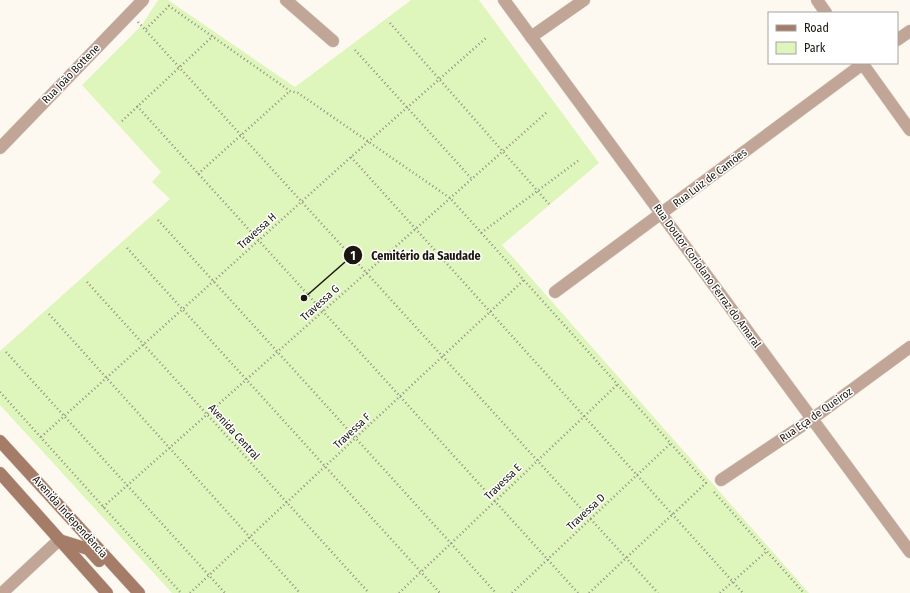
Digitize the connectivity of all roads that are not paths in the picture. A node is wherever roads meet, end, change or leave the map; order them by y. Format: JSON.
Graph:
{"nodes":[{"id":1,"x":143,"y":0,"type":"edge"},
{"id":2,"x":286,"y":0,"type":"edge"},
{"id":3,"x":504,"y":0,"type":"edge"},
{"id":4,"x":584,"y":0,"type":"edge"},
{"id":5,"x":817,"y":0,"type":"edge"},
{"id":6,"x":825,"y":12,"type":"edge"},
{"id":7,"x":910,"y":30,"type":"edge"},
{"id":8,"x":531,"y":37,"type":"junction"},
{"id":9,"x":898,"y":39,"type":"edge"},
{"id":10,"x":333,"y":41,"type":"dead end"},
{"id":11,"x":862,"y":64,"type":"edge"},
{"id":12,"x":864,"y":64,"type":"edge"},
{"id":13,"x":910,"y":130,"type":"edge"},
{"id":14,"x":0,"y":148,"type":"edge"},
{"id":15,"x":661,"y":213,"type":"junction"},
{"id":16,"x":555,"y":292,"type":"dead end"},
{"id":17,"x":910,"y":348,"type":"edge"},
{"id":18,"x":812,"y":419,"type":"junction"},
{"id":19,"x":0,"y":441,"type":"edge"},
{"id":20,"x":0,"y":473,"type":"edge"},
{"id":21,"x":721,"y":480,"type":"dead end"},
{"id":22,"x":59,"y":540,"type":"junction"},
{"id":23,"x":910,"y":552,"type":"edge"},
{"id":24,"x":2,"y":593,"type":"edge"},
{"id":25,"x":107,"y":593,"type":"edge"},
{"id":26,"x":128,"y":593,"type":"edge"},
{"id":27,"x":139,"y":593,"type":"edge"}],
"edges":[{"from":1,"to":14,"type":"street","name":"Rua João Bottene"},
{"from":2,"to":10,"type":"street"},
{"from":3,"to":8,"type":"street","name":"Rua Doutor Coriolano Ferraz do Amaral"},
{"from":4,"to":8,"type":"street"},
{"from":5,"to":6,"type":"street"},
{"from":7,"to":9,"type":"street"},
{"from":8,"to":15,"type":"street","name":"Rua Doutor Coriolano Ferraz do Amaral"},
{"from":11,"to":15,"type":"street","name":"Rua Luiz de Camões"},
{"from":12,"to":13,"type":"street"},
{"from":15,"to":16,"type":"street","name":"Rua Luiz de Camões"},
{"from":15,"to":18,"type":"street","name":"Rua Doutor Coriolano Ferraz do Amaral"},
{"from":17,"to":18,"type":"street","name":"Rua Eça de Queiroz"},
{"from":18,"to":21,"type":"street","name":"Rua Eça de Queiroz"},
{"from":18,"to":23,"type":"street","name":"Rua Doutor Coriolano Ferraz do Amaral"},
{"from":19,"to":27,"type":"main road","name":"Avenida Independência"},
{"from":20,"to":22,"type":"main road","name":"Avenida Independência"},
{"from":22,"to":24,"type":"street"},
{"from":22,"to":25,"type":"main road","name":"Avenida Independência"},
{"from":22,"to":26,"type":"main road"}]}
